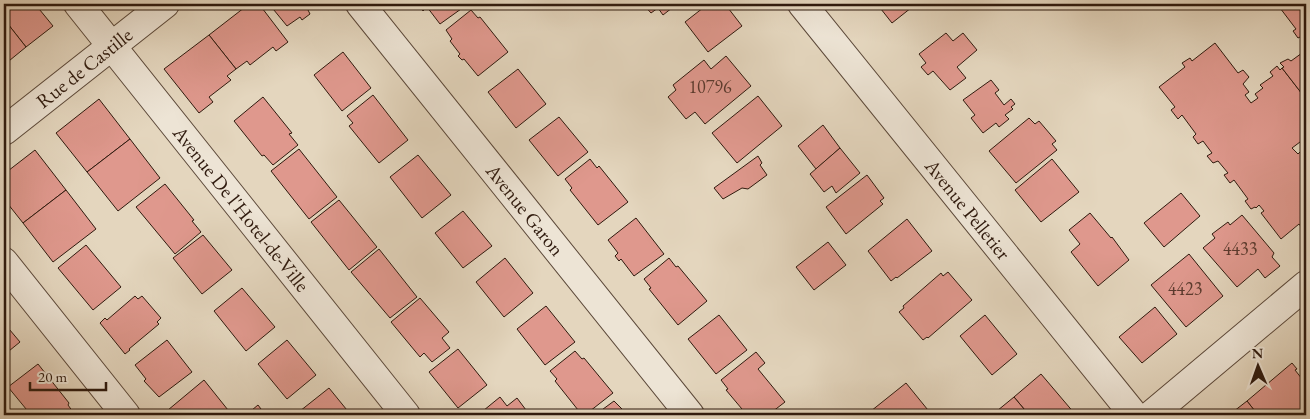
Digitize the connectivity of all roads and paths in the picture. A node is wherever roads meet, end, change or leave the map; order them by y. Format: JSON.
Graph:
{"nodes":[{"id":1,"x":78,"y":4,"type":"edge"},
{"id":2,"x":165,"y":4,"type":"edge"},
{"id":3,"x":360,"y":4,"type":"edge"},
{"id":4,"x":802,"y":4,"type":"edge"},
{"id":5,"x":111,"y":46,"type":"junction"},
{"id":6,"x":4,"y":131,"type":"edge"},
{"id":7,"x":4,"y":262,"type":"edge"},
{"id":8,"x":1306,"y":285,"type":"edge"},
{"id":9,"x":126,"y":415,"type":"edge"},
{"id":10,"x":406,"y":415,"type":"edge"},
{"id":11,"x":690,"y":415,"type":"edge"},
{"id":12,"x":1134,"y":415,"type":"edge"},
{"id":13,"x":1151,"y":415,"type":"edge"}],
"edges":[{"from":1,"to":5,"type":"street","name":"Avenue De l'Hotel-de-Ville"},
{"from":2,"to":5,"type":"street","name":"Rue de Castille"},
{"from":3,"to":11,"type":"street","name":"Avenue Garon"},
{"from":4,"to":12,"type":"street","name":"Avenue Pelletier"},
{"from":5,"to":6,"type":"street","name":"Rue de Castille"},
{"from":5,"to":10,"type":"street","name":"Avenue De l'Hotel-de-Ville"},
{"from":7,"to":9,"type":"street"},
{"from":8,"to":13,"type":"street"}]}
